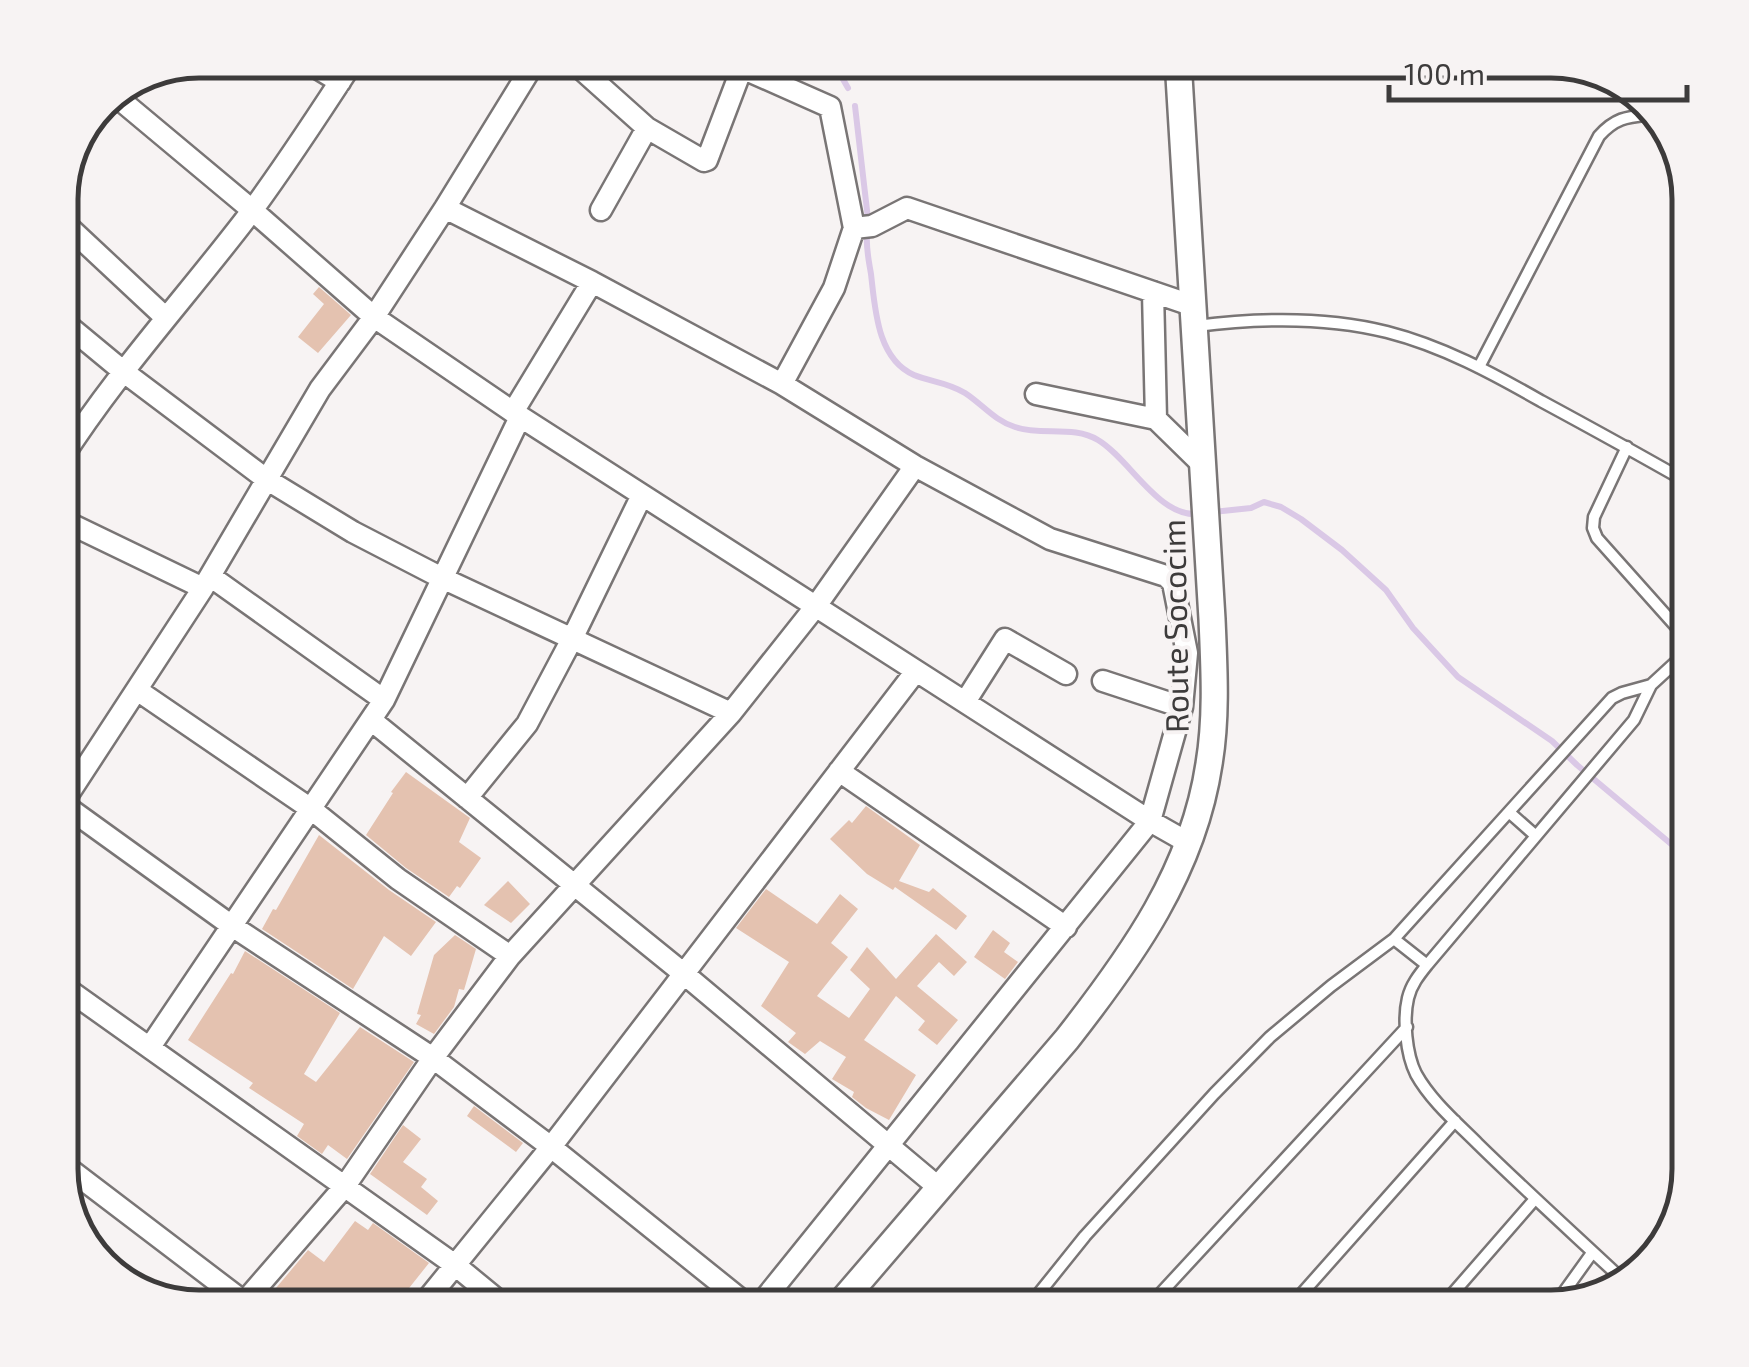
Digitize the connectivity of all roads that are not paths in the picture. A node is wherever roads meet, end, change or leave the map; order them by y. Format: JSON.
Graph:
{"nodes":[{"id":1,"x":332,"y":77,"type":"edge"},
{"id":2,"x":343,"y":77,"type":"edge"},
{"id":3,"x":526,"y":77,"type":"edge"},
{"id":4,"x":590,"y":77,"type":"edge"},
{"id":5,"x":738,"y":77,"type":"edge"},
{"id":6,"x":769,"y":77,"type":"edge"},
{"id":7,"x":1179,"y":77,"type":"edge"},
{"id":8,"x":340,"y":82,"type":"junction"},
{"id":9,"x":124,"y":103,"type":"edge"},
{"id":10,"x":1638,"y":116,"type":"edge"},
{"id":11,"x":647,"y":128,"type":"junction"},
{"id":12,"x":445,"y":208,"type":"junction"},
{"id":13,"x":252,"y":210,"type":"junction"},
{"id":14,"x":601,"y":210,"type":"dead end"},
{"id":15,"x":854,"y":228,"type":"junction"},
{"id":16,"x":78,"y":236,"type":"edge"},
{"id":17,"x":592,"y":282,"type":"junction"},
{"id":18,"x":1153,"y":292,"type":"junction"},
{"id":19,"x":1194,"y":316,"type":"junction"},
{"id":20,"x":374,"y":317,"type":"junction"},
{"id":21,"x":166,"y":318,"type":"junction"},
{"id":22,"x":78,"y":334,"type":"edge"},
{"id":23,"x":1479,"y":366,"type":"junction"},
{"id":24,"x":124,"y":372,"type":"junction"},
{"id":25,"x":782,"y":384,"type":"junction"},
{"id":26,"x":1036,"y":394,"type":"dead end"},
{"id":27,"x":516,"y":414,"type":"junction"},
{"id":28,"x":1156,"y":419,"type":"junction"},
{"id":29,"x":78,"y":433,"type":"edge"},
{"id":30,"x":1627,"y":448,"type":"junction"},
{"id":31,"x":1203,"y":465,"type":"junction"},
{"id":32,"x":915,"y":466,"type":"junction"},
{"id":33,"x":1672,"y":474,"type":"edge"},
{"id":34,"x":266,"y":479,"type":"junction"},
{"id":35,"x":642,"y":495,"type":"junction"},
{"id":36,"x":78,"y":527,"type":"edge"},
{"id":37,"x":442,"y":578,"type":"junction"},
{"id":38,"x":206,"y":582,"type":"junction"},
{"id":39,"x":816,"y":606,"type":"junction"},
{"id":40,"x":1672,"y":622,"type":"edge"},
{"id":41,"x":572,"y":639,"type":"junction"},
{"id":42,"x":1672,"y":666,"type":"edge"},
{"id":43,"x":916,"y":671,"type":"junction"},
{"id":44,"x":1066,"y":674,"type":"dead end"},
{"id":45,"x":1102,"y":681,"type":"dead end"},
{"id":46,"x":1651,"y":685,"type":"junction"},
{"id":47,"x":137,"y":690,"type":"junction"},
{"id":48,"x":384,"y":700,"type":"junction"},
{"id":49,"x":965,"y":702,"type":"junction"},
{"id":50,"x":1182,"y":707,"type":"junction"},
{"id":51,"x":730,"y":713,"type":"junction"},
{"id":52,"x":371,"y":720,"type":"junction"},
{"id":53,"x":838,"y":771,"type":"junction"},
{"id":54,"x":78,"y":778,"type":"edge"},
{"id":55,"x":467,"y":798,"type":"junction"},
{"id":56,"x":311,"y":809,"type":"junction"},
{"id":57,"x":1510,"y":813,"type":"junction"},
{"id":58,"x":78,"y":816,"type":"edge"},
{"id":59,"x":1150,"y":821,"type":"junction"},
{"id":60,"x":1536,"y":836,"type":"junction"},
{"id":61,"x":1187,"y":842,"type":"junction"},
{"id":62,"x":574,"y":884,"type":"junction"},
{"id":63,"x":232,"y":926,"type":"junction"},
{"id":64,"x":1066,"y":927,"type":"junction"},
{"id":65,"x":1394,"y":939,"type":"junction"},
{"id":66,"x":510,"y":956,"type":"junction"},
{"id":67,"x":1427,"y":965,"type":"junction"},
{"id":68,"x":683,"y":973,"type":"junction"},
{"id":69,"x":78,"y":997,"type":"edge"},
{"id":70,"x":1407,"y":1026,"type":"junction"},
{"id":71,"x":150,"y":1047,"type":"junction"},
{"id":72,"x":433,"y":1058,"type":"junction"},
{"id":73,"x":1456,"y":1122,"type":"junction"},
{"id":74,"x":889,"y":1146,"type":"junction"},
{"id":75,"x":551,"y":1147,"type":"junction"},
{"id":76,"x":78,"y":1176,"type":"edge"},
{"id":77,"x":345,"y":1186,"type":"junction"},
{"id":78,"x":938,"y":1187,"type":"junction"},
{"id":79,"x":1535,"y":1200,"type":"junction"},
{"id":80,"x":1592,"y":1252,"type":"junction"},
{"id":81,"x":455,"y":1265,"type":"junction"},
{"id":82,"x":1613,"y":1271,"type":"edge"},
{"id":83,"x":1567,"y":1288,"type":"edge"},
{"id":84,"x":223,"y":1290,"type":"edge"},
{"id":85,"x":255,"y":1290,"type":"edge"},
{"id":86,"x":435,"y":1290,"type":"edge"},
{"id":87,"x":485,"y":1290,"type":"edge"},
{"id":88,"x":729,"y":1290,"type":"edge"},
{"id":89,"x":772,"y":1290,"type":"edge"},
{"id":90,"x":850,"y":1290,"type":"edge"},
{"id":91,"x":1042,"y":1290,"type":"edge"},
{"id":92,"x":1164,"y":1290,"type":"edge"},
{"id":93,"x":1305,"y":1290,"type":"edge"},
{"id":94,"x":1456,"y":1290,"type":"edge"}],
"edges":[{"from":1,"to":8,"type":"street"},
{"from":2,"to":8,"type":"street"},
{"from":3,"to":12,"type":"street"},
{"from":4,"to":11,"type":"street"},
{"from":5,"to":11,"type":"street"},
{"from":6,"to":15,"type":"street"},
{"from":7,"to":19,"type":"street","name":"Route Sococim"},
{"from":8,"to":13,"type":"street"},
{"from":9,"to":13,"type":"street"},
{"from":10,"to":23,"type":"lane"},
{"from":11,"to":14,"type":"street"},
{"from":12,"to":17,"type":"street"},
{"from":12,"to":20,"type":"street"},
{"from":13,"to":20,"type":"street"},
{"from":13,"to":21,"type":"street"},
{"from":15,"to":18,"type":"street"},
{"from":15,"to":25,"type":"street"},
{"from":16,"to":21,"type":"street"},
{"from":17,"to":25,"type":"street"},
{"from":17,"to":27,"type":"street"},
{"from":18,"to":19,"type":"street"},
{"from":18,"to":28,"type":"street"},
{"from":19,"to":23,"type":"lane"},
{"from":19,"to":31,"type":"street","name":"Route Sococim"},
{"from":20,"to":27,"type":"street"},
{"from":20,"to":34,"type":"street"},
{"from":21,"to":24,"type":"street"},
{"from":22,"to":24,"type":"street"},
{"from":23,"to":30,"type":"lane"},
{"from":24,"to":29,"type":"street"},
{"from":24,"to":34,"type":"street"},
{"from":25,"to":32,"type":"street"},
{"from":26,"to":28,"type":"street"},
{"from":27,"to":35,"type":"street"},
{"from":27,"to":37,"type":"street"},
{"from":28,"to":31,"type":"street"},
{"from":30,"to":33,"type":"lane"},
{"from":30,"to":40,"type":"lane"},
{"from":31,"to":61,"type":"street","name":"Route Sococim"},
{"from":32,"to":39,"type":"street"},
{"from":32,"to":50,"type":"street"},
{"from":34,"to":37,"type":"street"},
{"from":34,"to":38,"type":"street"},
{"from":35,"to":39,"type":"street"},
{"from":35,"to":41,"type":"street"},
{"from":36,"to":38,"type":"street"},
{"from":37,"to":41,"type":"street"},
{"from":37,"to":48,"type":"street"},
{"from":38,"to":47,"type":"street"},
{"from":38,"to":48,"type":"street"},
{"from":39,"to":43,"type":"street"},
{"from":39,"to":51,"type":"street"},
{"from":41,"to":51,"type":"street"},
{"from":41,"to":55,"type":"street"},
{"from":42,"to":46,"type":"lane"},
{"from":43,"to":49,"type":"street"},
{"from":43,"to":53,"type":"street"},
{"from":44,"to":49,"type":"street"},
{"from":45,"to":50,"type":"street"},
{"from":46,"to":57,"type":"lane"},
{"from":46,"to":60,"type":"lane"},
{"from":47,"to":54,"type":"street"},
{"from":47,"to":56,"type":"street"},
{"from":48,"to":52,"type":"street"},
{"from":49,"to":59,"type":"street"},
{"from":50,"to":59,"type":"street"},
{"from":51,"to":62,"type":"street"},
{"from":52,"to":55,"type":"street"},
{"from":52,"to":56,"type":"street"},
{"from":53,"to":64,"type":"street"},
{"from":53,"to":68,"type":"street"},
{"from":55,"to":62,"type":"street"},
{"from":56,"to":63,"type":"street"},
{"from":56,"to":66,"type":"street"},
{"from":57,"to":60,"type":"lane"},
{"from":57,"to":65,"type":"lane"},
{"from":58,"to":63,"type":"street"},
{"from":59,"to":61,"type":"street"},
{"from":59,"to":64,"type":"street"},
{"from":60,"to":67,"type":"lane"},
{"from":61,"to":78,"type":"street","name":"Route Sococim"},
{"from":62,"to":66,"type":"street"},
{"from":62,"to":68,"type":"street"},
{"from":63,"to":71,"type":"street"},
{"from":63,"to":72,"type":"street"},
{"from":64,"to":74,"type":"street"},
{"from":65,"to":67,"type":"lane"},
{"from":65,"to":91,"type":"lane"},
{"from":66,"to":72,"type":"street"},
{"from":67,"to":70,"type":"lane"},
{"from":68,"to":74,"type":"street"},
{"from":68,"to":75,"type":"street"},
{"from":69,"to":71,"type":"street"},
{"from":70,"to":73,"type":"lane"},
{"from":70,"to":92,"type":"lane"},
{"from":71,"to":77,"type":"street"},
{"from":72,"to":75,"type":"street"},
{"from":72,"to":77,"type":"street"},
{"from":73,"to":79,"type":"lane"},
{"from":73,"to":93,"type":"lane"},
{"from":74,"to":78,"type":"street"},
{"from":74,"to":89,"type":"street"},
{"from":75,"to":81,"type":"street"},
{"from":75,"to":88,"type":"street"},
{"from":76,"to":84,"type":"street"},
{"from":77,"to":81,"type":"street"},
{"from":77,"to":85,"type":"street"},
{"from":78,"to":90,"type":"street","name":"Route Sococim"},
{"from":79,"to":80,"type":"lane"},
{"from":79,"to":94,"type":"lane"},
{"from":80,"to":82,"type":"lane"},
{"from":80,"to":83,"type":"lane"},
{"from":81,"to":86,"type":"street"},
{"from":81,"to":87,"type":"street"}]}
